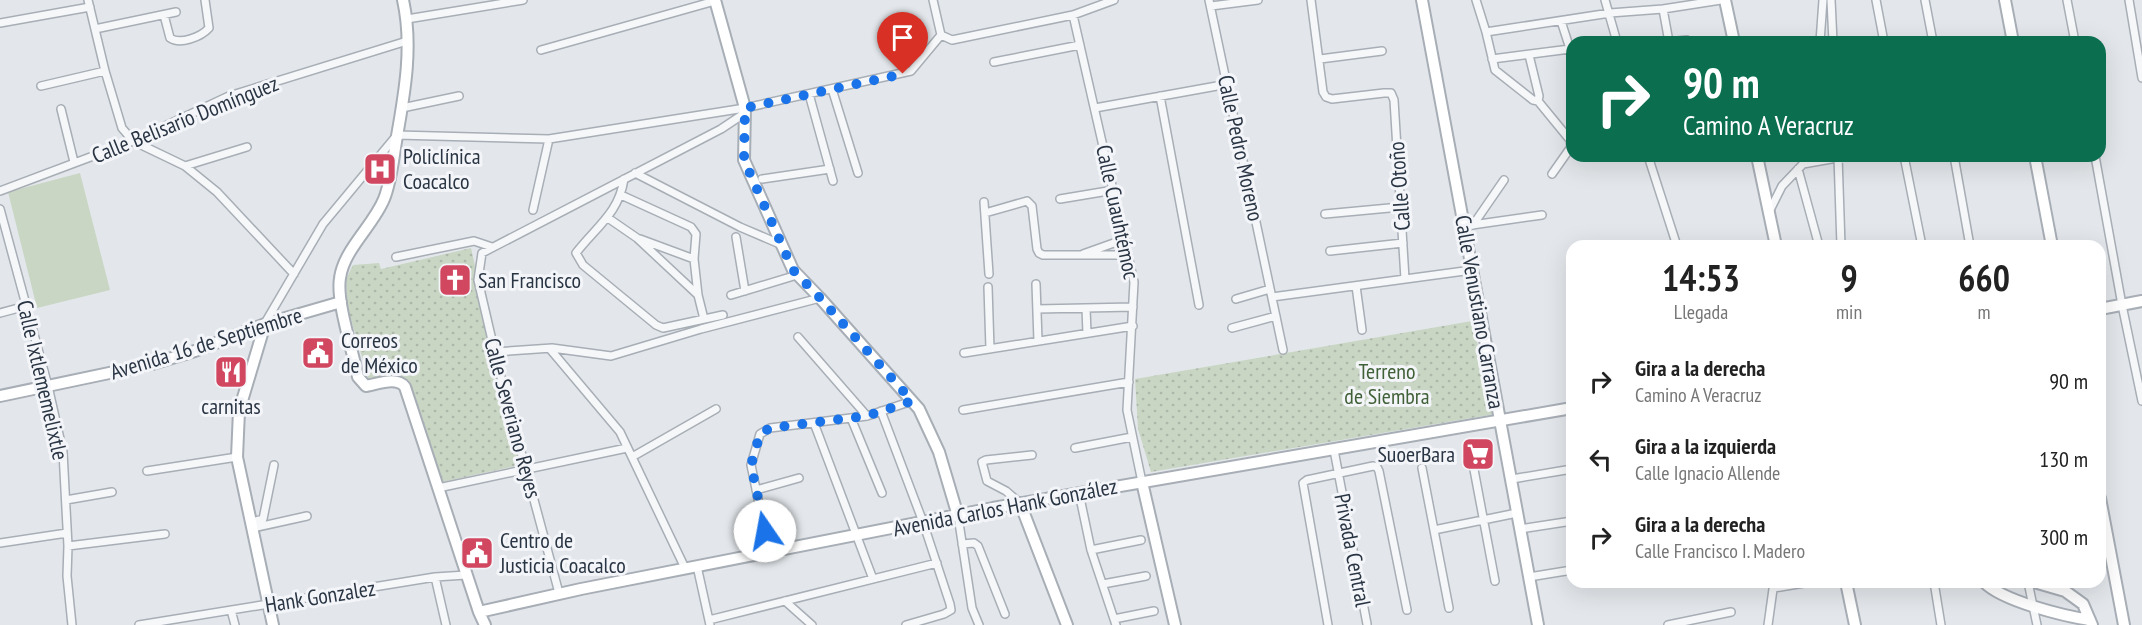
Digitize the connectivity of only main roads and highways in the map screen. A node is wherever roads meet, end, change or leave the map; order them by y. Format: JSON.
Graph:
{"nodes":[{"id":1,"x":403,"y":0,"type":"edge"},
{"id":2,"x":1422,"y":0,"type":"edge"},
{"id":3,"x":1723,"y":0,"type":"edge"},
{"id":4,"x":2005,"y":0,"type":"edge"},
{"id":5,"x":715,"y":1,"type":"edge"},
{"id":6,"x":1732,"y":36,"type":"edge"},
{"id":7,"x":2012,"y":36,"type":"edge"},
{"id":8,"x":1758,"y":162,"type":"edge"},
{"id":9,"x":2036,"y":162,"type":"edge"},
{"id":10,"x":1775,"y":240,"type":"edge"},
{"id":11,"x":2051,"y":240,"type":"edge"},
{"id":12,"x":2142,"y":301,"type":"edge"},
{"id":13,"x":341,"y":302,"type":"junction"},
{"id":14,"x":2106,"y":308,"type":"edge"},
{"id":15,"x":265,"y":324,"type":"junction"},
{"id":16,"x":0,"y":396,"type":"edge"},
{"id":17,"x":1566,"y":409,"type":"edge"},
{"id":18,"x":1500,"y":421,"type":"junction"},
{"id":19,"x":1142,"y":482,"type":"junction"},
{"id":20,"x":1020,"y":503,"type":"junction"},
{"id":21,"x":958,"y":516,"type":"junction"},
{"id":22,"x":2106,"y":530,"type":"edge"},
{"id":23,"x":1847,"y":588,"type":"edge"},
{"id":24,"x":1993,"y":588,"type":"edge"},
{"id":25,"x":2055,"y":588,"type":"edge"},
{"id":26,"x":479,"y":612,"type":"junction"},
{"id":27,"x":2091,"y":622,"type":"edge"},
{"id":28,"x":273,"y":625,"type":"edge"},
{"id":29,"x":485,"y":625,"type":"edge"},
{"id":30,"x":1067,"y":625,"type":"edge"},
{"id":31,"x":1175,"y":625,"type":"edge"},
{"id":32,"x":1538,"y":625,"type":"edge"},
{"id":33,"x":1855,"y":625,"type":"edge"},
{"id":34,"x":2124,"y":625,"type":"edge"}],
"edges":[{"from":1,"to":13,"type":"main road"},
{"from":2,"to":18,"type":"main road","name":"Calle Venustiano Carranza"},
{"from":3,"to":6,"type":"main road"},
{"from":4,"to":7,"type":"main road"},
{"from":5,"to":21,"type":"main road"},
{"from":8,"to":10,"type":"main road"},
{"from":9,"to":11,"type":"main road"},
{"from":12,"to":14,"type":"main road"},
{"from":13,"to":15,"type":"main road","name":"Avenida 16 de Septiembre"},
{"from":13,"to":26,"type":"main road"},
{"from":15,"to":16,"type":"main road","name":"Avenida 16 de Septiembre"},
{"from":15,"to":28,"type":"main road"},
{"from":17,"to":18,"type":"main road","name":"Avenida Carlos Hank González"},
{"from":18,"to":19,"type":"main road","name":"Avenida Carlos Hank González"},
{"from":18,"to":32,"type":"main road","name":"Calle Venustiano Carranza"},
{"from":19,"to":20,"type":"main road","name":"Avenida Carlos Hank González"},
{"from":19,"to":31,"type":"main road"},
{"from":20,"to":21,"type":"main road","name":"Avenida Carlos Hank González"},
{"from":20,"to":30,"type":"main road"},
{"from":21,"to":26,"type":"main road","name":"Avenida Carlos Hank González"},
{"from":22,"to":34,"type":"main road"},
{"from":23,"to":33,"type":"main road"},
{"from":24,"to":27,"type":"main road"},
{"from":25,"to":27,"type":"main road"},
{"from":26,"to":29,"type":"main road"}]}
